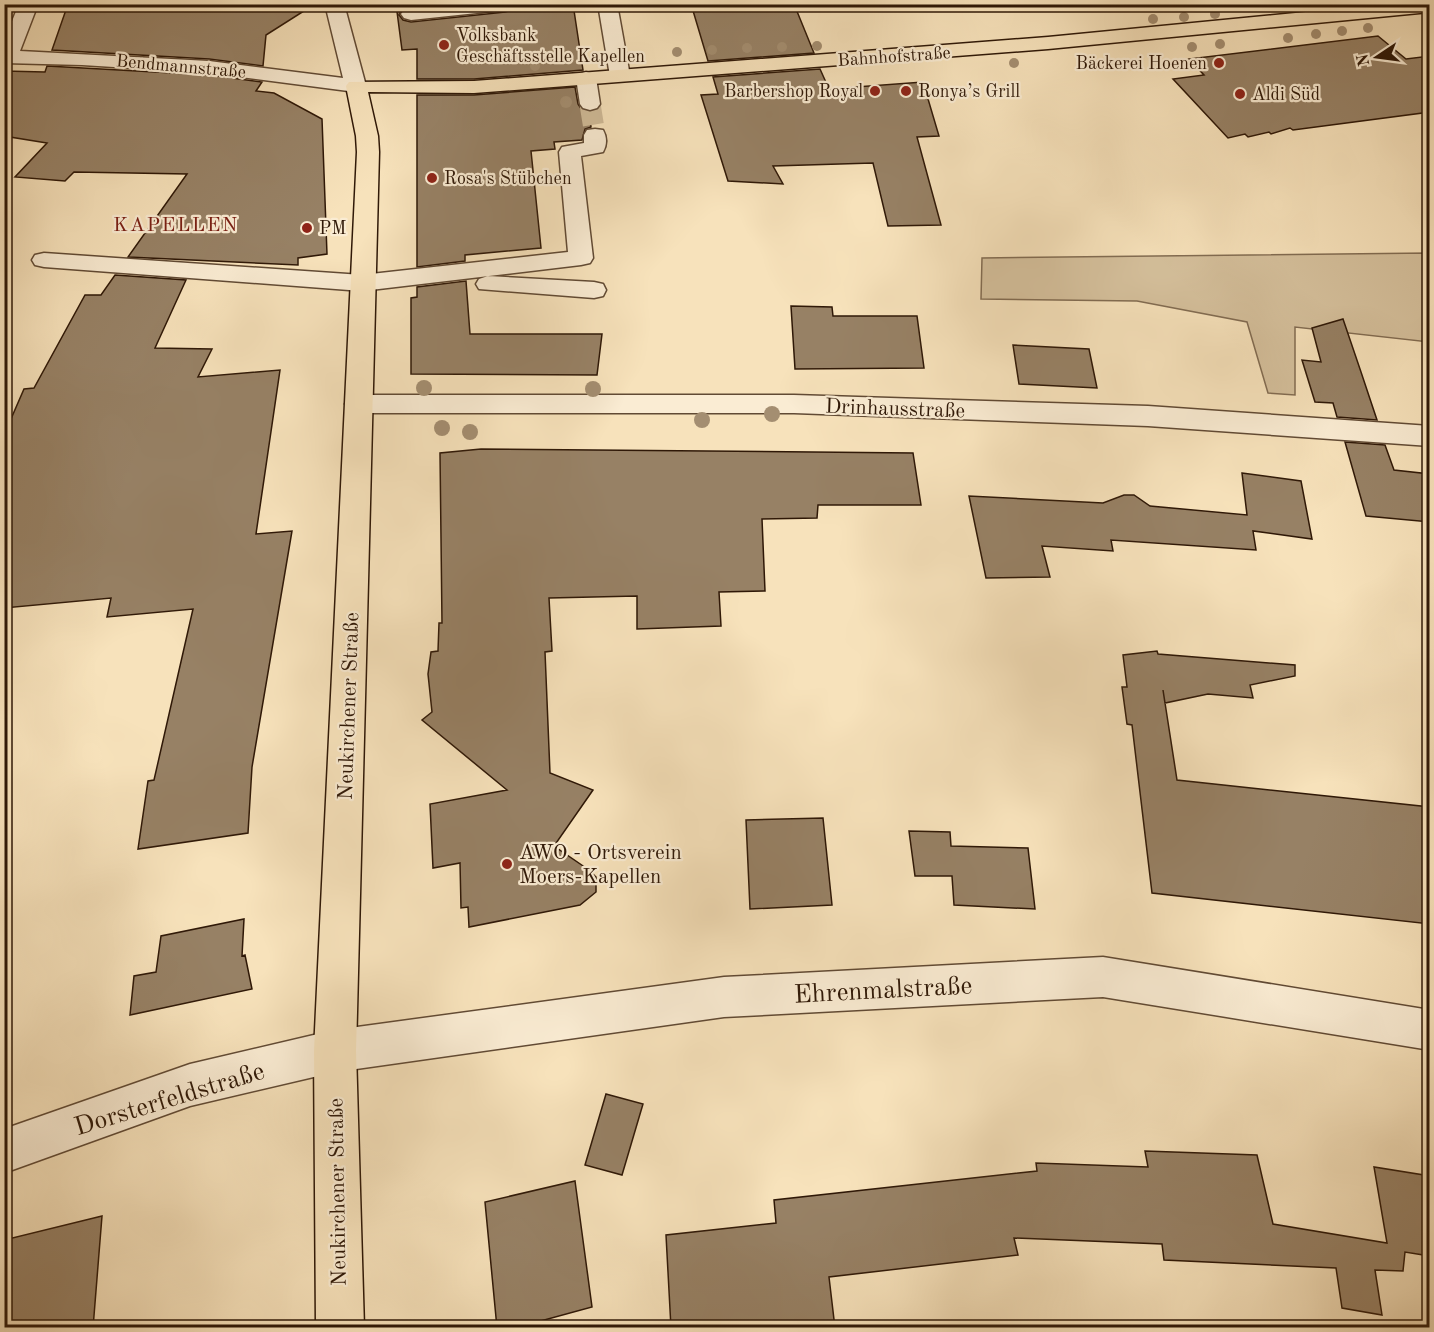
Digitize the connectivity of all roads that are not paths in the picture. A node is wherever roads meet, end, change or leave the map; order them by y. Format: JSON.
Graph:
{"nodes":[{"id":1,"x":29,"y":4,"type":"edge"},
{"id":2,"x":334,"y":4,"type":"edge"},
{"id":3,"x":505,"y":4,"type":"edge"},
{"id":4,"x":607,"y":4,"type":"edge"},
{"id":5,"x":1430,"y":6,"type":"edge"},
{"id":6,"x":411,"y":14,"type":"dead end"},
{"id":7,"x":6,"y":57,"type":"edge"},
{"id":8,"x":620,"y":76,"type":"junction"},
{"id":9,"x":586,"y":78,"type":"junction"},
{"id":10,"x":356,"y":86,"type":"junction"},
{"id":11,"x":590,"y":104,"type":"tunnel mouth"},
{"id":12,"x":595,"y":135,"type":"dead end"},
{"id":13,"x":44,"y":260,"type":"dead end"},
{"id":14,"x":396,"y":280,"type":"junction"},
{"id":15,"x":362,"y":283,"type":"junction"},
{"id":16,"x":594,"y":290,"type":"dead end"},
{"id":17,"x":359,"y":404,"type":"junction"},
{"id":18,"x":1430,"y":436,"type":"edge"},
{"id":19,"x":1430,"y":1029,"type":"edge"},
{"id":20,"x":335,"y":1051,"type":"junction"},
{"id":21,"x":4,"y":1151,"type":"edge"},
{"id":22,"x":340,"y":1328,"type":"edge"}],
"edges":[{"from":1,"to":7,"type":"street"},
{"from":2,"to":10,"type":"street"},
{"from":3,"to":6,"type":"street"},
{"from":4,"to":8,"type":"street"},
{"from":5,"to":8,"type":"main road","name":"Bahnhofstraße"},
{"from":7,"to":10,"type":"street","name":"Bendmannstraße"},
{"from":8,"to":9,"type":"main road","name":"Bahnhofstraße"},
{"from":9,"to":10,"type":"main road","name":"Bahnhofstraße"},
{"from":9,"to":11,"type":"street"},
{"from":10,"to":15,"type":"main road","name":"Neukirchener Straße"},
{"from":12,"to":14,"type":"street"},
{"from":13,"to":15,"type":"street"},
{"from":14,"to":15,"type":"street"},
{"from":14,"to":16,"type":"street"},
{"from":15,"to":17,"type":"main road","name":"Neukirchener Straße"},
{"from":17,"to":18,"type":"street","name":"Drinhausstraße"},
{"from":17,"to":20,"type":"main road","name":"Neukirchener Straße"},
{"from":19,"to":20,"type":"street","name":"Ehrenmalstraße"},
{"from":20,"to":21,"type":"street","name":"Dorsterfeldstraße"},
{"from":20,"to":22,"type":"main road","name":"Neukirchener Straße"}]}
